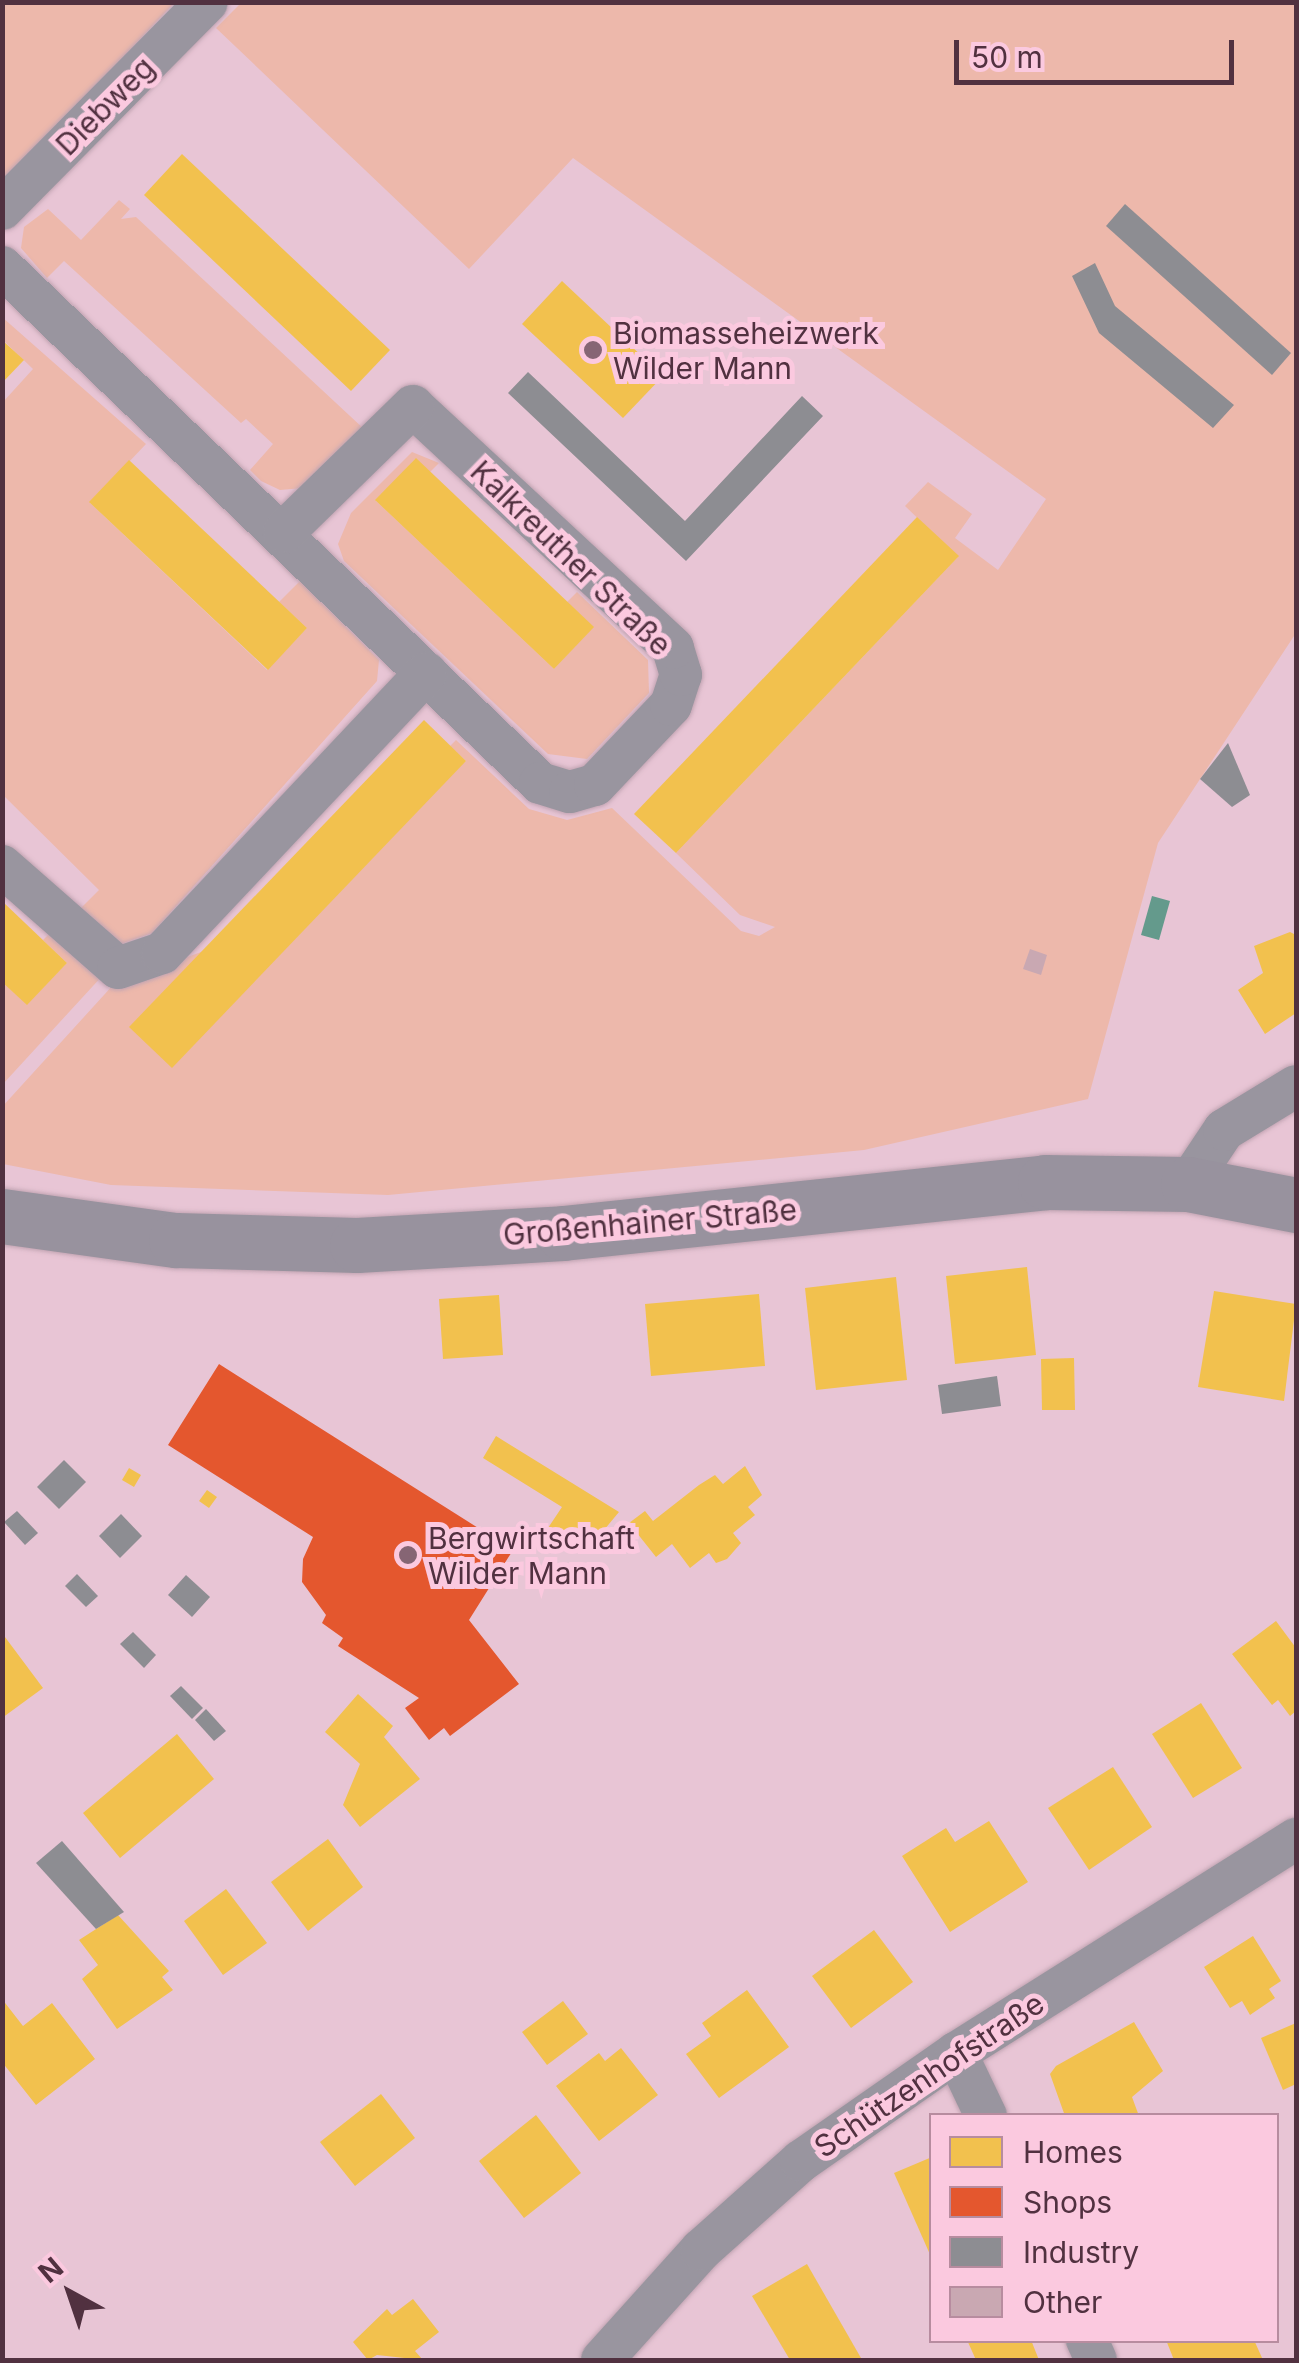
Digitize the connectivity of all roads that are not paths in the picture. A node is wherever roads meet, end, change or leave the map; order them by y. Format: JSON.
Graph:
{"nodes":[{"id":1,"x":207,"y":2,"type":"edge"},
{"id":2,"x":2,"y":209,"type":"edge"},
{"id":3,"x":2,"y":267,"type":"edge"},
{"id":4,"x":284,"y":532,"type":"junction"},
{"id":5,"x":426,"y":673,"type":"junction"},
{"id":6,"x":2,"y":866,"type":"edge"},
{"id":7,"x":1296,"y":1086,"type":"edge"},
{"id":8,"x":1188,"y":1184,"type":"junction"},
{"id":9,"x":1296,"y":1205,"type":"edge"},
{"id":10,"x":2,"y":1216,"type":"edge"},
{"id":11,"x":1296,"y":1839,"type":"edge"},
{"id":12,"x":956,"y":2053,"type":"junction"},
{"id":13,"x":985,"y":2113,"type":"edge"},
{"id":14,"x":602,"y":2360,"type":"edge"}],
"edges":[{"from":1,"to":2,"type":"street","name":"Diebweg"},
{"from":3,"to":4,"type":"street","name":"Kalkreuther Straße"},
{"from":4,"to":5,"type":"street","name":"Kalkreuther Straße"},
{"from":4,"to":5,"type":"street","name":"Kalkreuther Straße"},
{"from":5,"to":6,"type":"street"},
{"from":7,"to":8,"type":"street"},
{"from":8,"to":9,"type":"main road","name":"Großenhainer Straße"},
{"from":8,"to":10,"type":"main road","name":"Großenhainer Straße"},
{"from":11,"to":12,"type":"street","name":"Schützenhofstraße"},
{"from":12,"to":13,"type":"street"},
{"from":12,"to":14,"type":"street","name":"Schützenhofstraße"}]}
